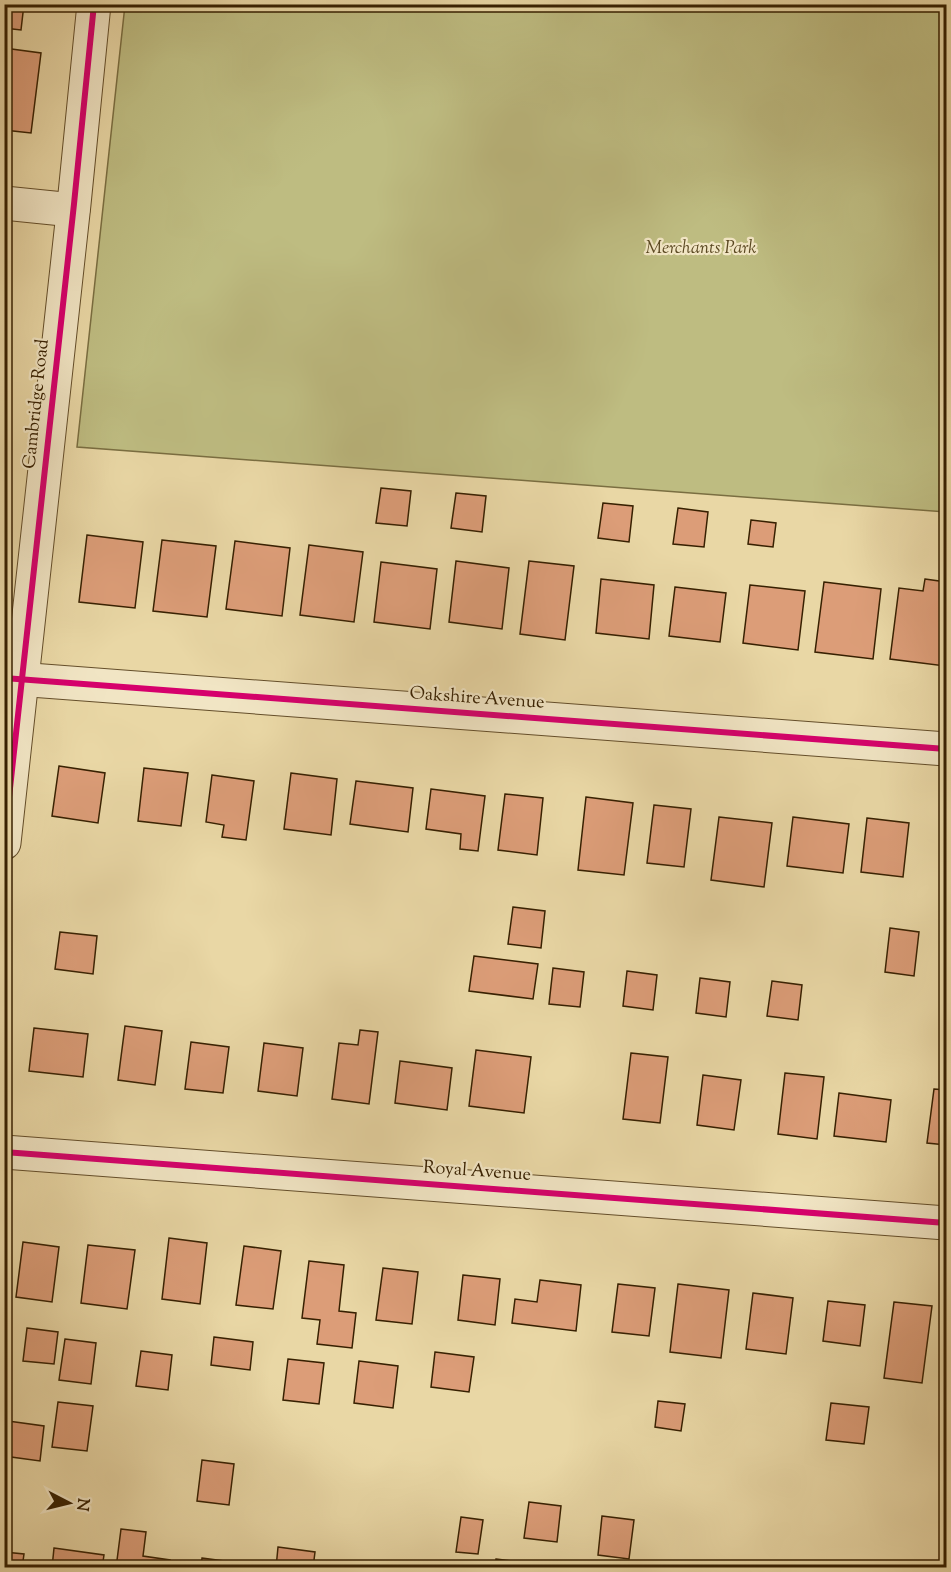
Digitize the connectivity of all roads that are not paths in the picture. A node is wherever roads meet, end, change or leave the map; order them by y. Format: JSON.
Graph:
{"nodes":[{"id":1,"x":94,"y":4,"type":"edge"},
{"id":2,"x":4,"y":203,"type":"edge"},
{"id":3,"x":73,"y":210,"type":"junction"},
{"id":4,"x":13,"y":679,"type":"edge"},
{"id":5,"x":946,"y":749,"type":"edge"},
{"id":6,"x":4,"y":843,"type":"edge"},
{"id":7,"x":4,"y":1152,"type":"edge"},
{"id":8,"x":946,"y":1223,"type":"edge"}],
"edges":[{"from":1,"to":3,"type":"street","name":"Cambridge Road"},
{"from":2,"to":3,"type":"street"},
{"from":3,"to":4,"type":"street","name":"Cambridge Road"},
{"from":4,"to":5,"type":"street","name":"Oakshire Avenue"},
{"from":4,"to":6,"type":"street","name":"Cambridge Road"},
{"from":7,"to":8,"type":"street","name":"Royal Avenue"}]}
